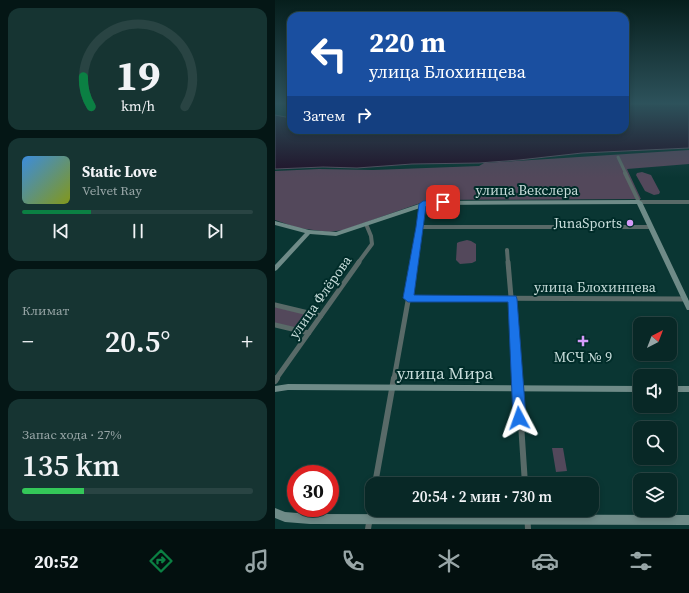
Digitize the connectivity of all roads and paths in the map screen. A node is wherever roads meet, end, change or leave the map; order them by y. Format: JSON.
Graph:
{"nodes":[{"id":1,"x":618,"y":157,"type":"dead end"},
{"id":2,"x":639,"y":202,"type":"junction"},
{"id":3,"x":689,"y":202,"type":"edge"},
{"id":4,"x":423,"y":204,"type":"junction"},
{"id":5,"x":275,"y":223,"type":"edge"},
{"id":6,"x":366,"y":224,"type":"junction"},
{"id":7,"x":421,"y":227,"type":"junction"},
{"id":8,"x":651,"y":228,"type":"junction"},
{"id":9,"x":309,"y":232,"type":"junction"},
{"id":10,"x":507,"y":250,"type":"dead end"},
{"id":11,"x":275,"y":269,"type":"edge"},
{"id":12,"x":408,"y":298,"type":"junction"},
{"id":13,"x":512,"y":299,"type":"junction"},
{"id":14,"x":685,"y":299,"type":"junction"},
{"id":15,"x":275,"y":305,"type":"edge"},
{"id":16,"x":689,"y":308,"type":"edge"},
{"id":17,"x":321,"y":316,"type":"junction"},
{"id":18,"x":275,"y":325,"type":"edge"},
{"id":19,"x":309,"y":333,"type":"junction"},
{"id":20,"x":275,"y":380,"type":"edge"},
{"id":21,"x":518,"y":388,"type":"junction"},
{"id":22,"x":275,"y":389,"type":"edge"},
{"id":23,"x":392,"y":389,"type":"junction"},
{"id":24,"x":633,"y":389,"type":"edge"},
{"id":25,"x":677,"y":389,"type":"edge"},
{"id":26,"x":689,"y":389,"type":"edge"},
{"id":27,"x":376,"y":477,"type":"edge"},
{"id":28,"x":524,"y":477,"type":"edge"},
{"id":29,"x":275,"y":514,"type":"edge"},
{"id":30,"x":527,"y":520,"type":"edge"},
{"id":31,"x":689,"y":520,"type":"edge"},
{"id":32,"x":368,"y":524,"type":"edge"}],
"edges":[{"from":1,"to":2,"type":"street"},
{"from":2,"to":3,"type":"street","name":"улица Векслера"},
{"from":2,"to":4,"type":"street","name":"улица Векслера"},
{"from":2,"to":8,"type":"street"},
{"from":4,"to":6,"type":"street","name":"улица Векслера"},
{"from":4,"to":7,"type":"street"},
{"from":5,"to":9,"type":"street","name":"улица Векслера"},
{"from":6,"to":9,"type":"street","name":"улица Векслера"},
{"from":6,"to":17,"type":"street","name":"улица Флёрова"},
{"from":7,"to":8,"type":"street"},
{"from":7,"to":12,"type":"street"},
{"from":8,"to":14,"type":"street"},
{"from":9,"to":11,"type":"street"},
{"from":10,"to":13,"type":"street"},
{"from":12,"to":13,"type":"street","name":"улица Блохинцева"},
{"from":12,"to":23,"type":"street"},
{"from":13,"to":14,"type":"street","name":"улица Блохинцева"},
{"from":13,"to":21,"type":"street"},
{"from":14,"to":16,"type":"street"},
{"from":15,"to":17,"type":"street"},
{"from":17,"to":19,"type":"street","name":"улица Флёрова"},
{"from":18,"to":19,"type":"street"},
{"from":19,"to":20,"type":"street","name":"улица Флёрова"},
{"from":21,"to":23,"type":"street","name":"улица Мира"},
{"from":21,"to":24,"type":"street","name":"улица Мира"},
{"from":21,"to":28,"type":"street"},
{"from":22,"to":23,"type":"street","name":"улица Мира"},
{"from":23,"to":27,"type":"street"},
{"from":25,"to":26,"type":"street"},
{"from":29,"to":32,"type":"street"},
{"from":30,"to":31,"type":"street"},
{"from":30,"to":32,"type":"street"}]}
